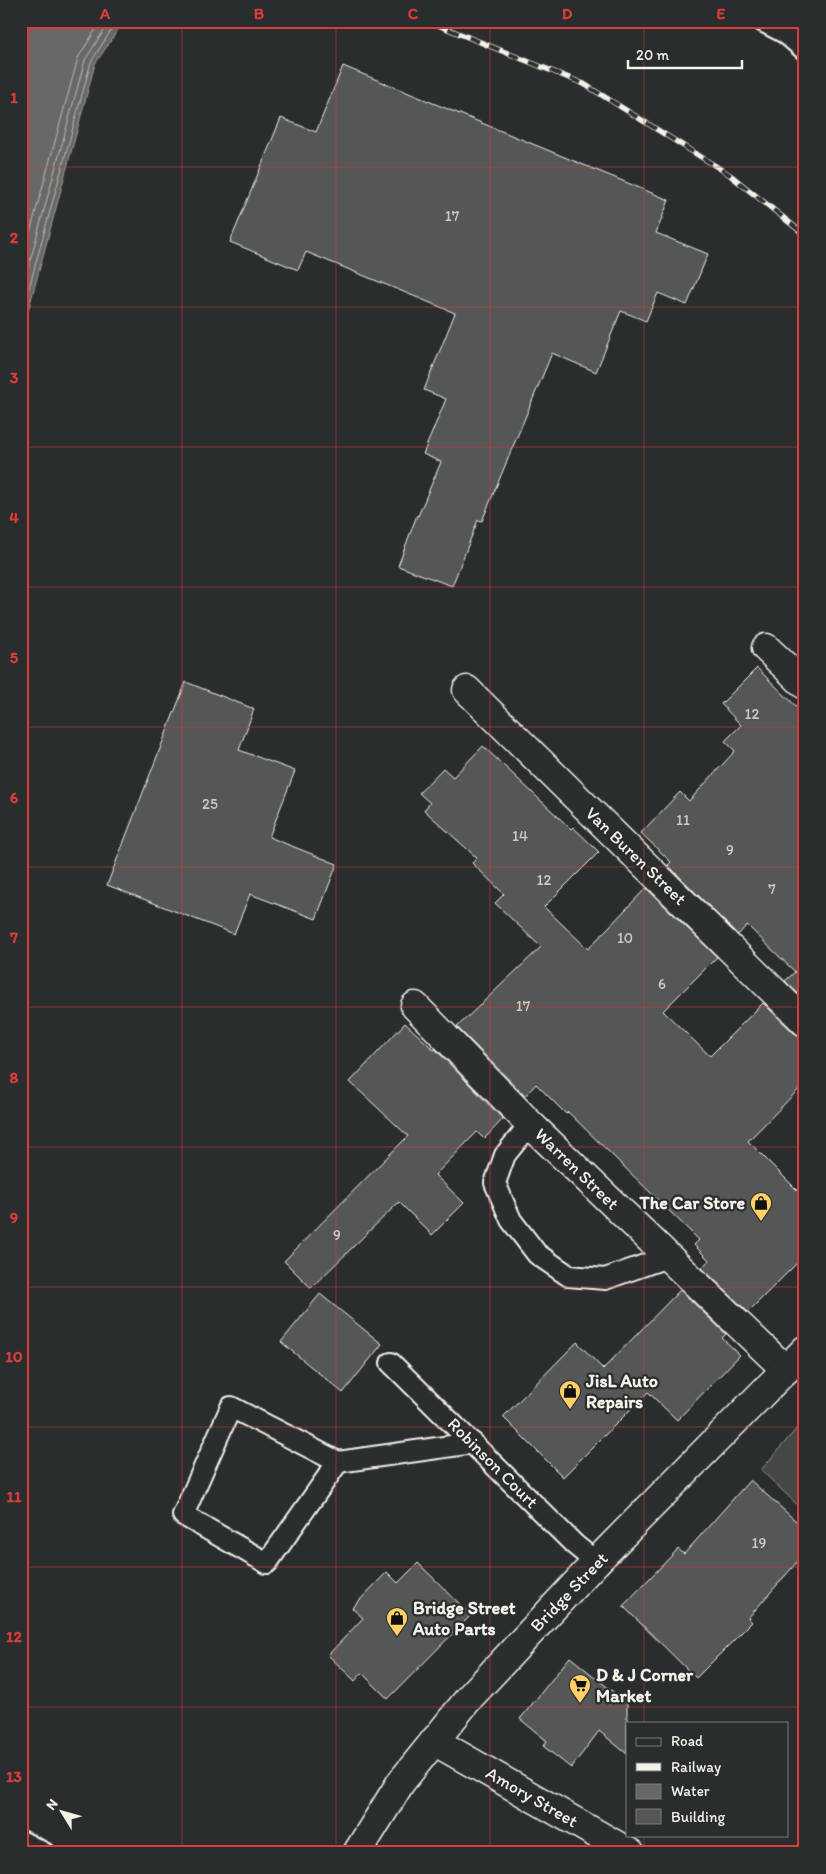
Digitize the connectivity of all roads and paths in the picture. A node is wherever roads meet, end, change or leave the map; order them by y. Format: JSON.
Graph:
{"nodes":[{"id":1,"x":762,"y":21,"type":"edge"},
{"id":2,"x":789,"y":27,"type":"edge"},
{"id":3,"x":805,"y":50,"type":"edge"},
{"id":4,"x":766,"y":648,"type":"dead end"},
{"id":5,"x":805,"y":685,"type":"edge"},
{"id":6,"x":467,"y":690,"type":"dead end"},
{"id":7,"x":415,"y":1006,"type":"dead end"},
{"id":8,"x":805,"y":1022,"type":"edge"},
{"id":9,"x":530,"y":1124,"type":"junction"},
{"id":10,"x":670,"y":1256,"type":"junction"},
{"id":11,"x":805,"y":1350,"type":"edge"},
{"id":12,"x":391,"y":1363,"type":"dead end"},
{"id":13,"x":786,"y":1370,"type":"junction"},
{"id":14,"x":473,"y":1443,"type":"junction"},
{"id":15,"x":338,"y":1462,"type":"junction"},
{"id":16,"x":596,"y":1562,"type":"junction"},
{"id":17,"x":434,"y":1741,"type":"junction"},
{"id":18,"x":21,"y":1841,"type":"edge"},
{"id":19,"x":44,"y":1853,"type":"edge"},
{"id":20,"x":357,"y":1853,"type":"edge"},
{"id":21,"x":630,"y":1853,"type":"edge"}],
"edges":[{"from":1,"to":2,"type":"lane"},
{"from":2,"to":3,"type":"lane"},
{"from":4,"to":5,"type":"street"},
{"from":6,"to":8,"type":"street","name":"Van Buren Street"},
{"from":7,"to":9,"type":"street","name":"Warren Street"},
{"from":9,"to":10,"type":"street","name":"Warren Street"},
{"from":9,"to":10,"type":"lane"},
{"from":10,"to":13,"type":"street","name":"Warren Street"},
{"from":11,"to":13,"type":"street","name":"Bridge Street"},
{"from":12,"to":14,"type":"lane","name":"Robinson Court"},
{"from":13,"to":16,"type":"street","name":"Bridge Street"},
{"from":14,"to":15,"type":"lane"},
{"from":14,"to":16,"type":"lane","name":"Robinson Court"},
{"from":15,"to":15,"type":"lane"},
{"from":16,"to":17,"type":"street","name":"Bridge Street"},
{"from":17,"to":20,"type":"street","name":"Bridge Street"},
{"from":17,"to":21,"type":"street","name":"Amory Street"},
{"from":18,"to":19,"type":"lane"}]}
